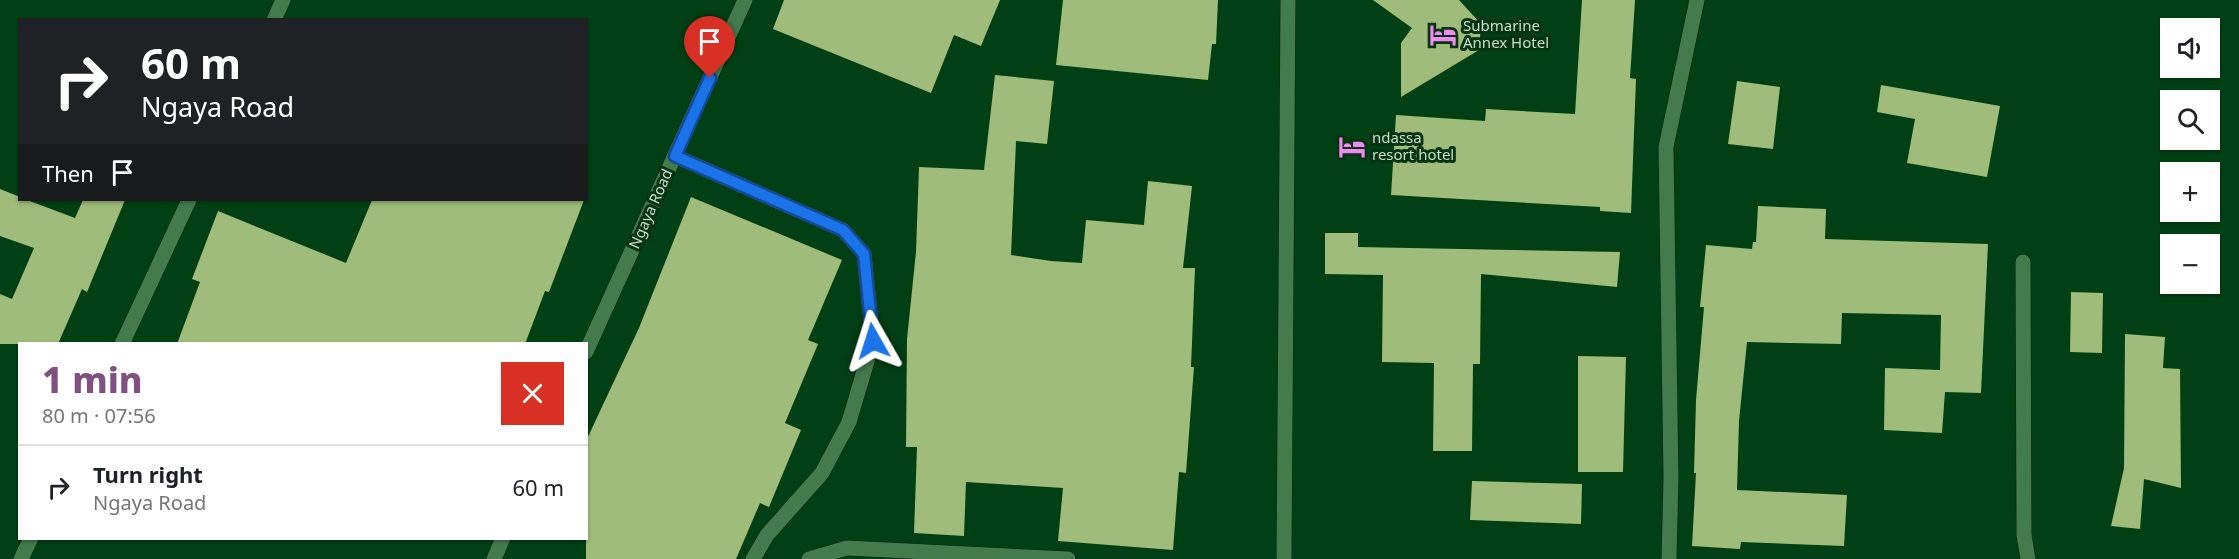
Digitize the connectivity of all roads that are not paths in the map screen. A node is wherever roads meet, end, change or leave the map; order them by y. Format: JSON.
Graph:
{"nodes":[{"id":1,"x":283,"y":0,"type":"edge"},
{"id":2,"x":745,"y":0,"type":"edge"},
{"id":3,"x":1288,"y":0,"type":"edge"},
{"id":4,"x":1697,"y":0,"type":"edge"},
{"id":5,"x":275,"y":18,"type":"edge"},
{"id":6,"x":675,"y":156,"type":"junction"},
{"id":7,"x":189,"y":201,"type":"edge"},
{"id":8,"x":2024,"y":262,"type":"dead end"},
{"id":9,"x":123,"y":342,"type":"edge"},
{"id":10,"x":588,"y":348,"type":"edge"},
{"id":11,"x":30,"y":540,"type":"edge"},
{"id":12,"x":502,"y":540,"type":"edge"},
{"id":13,"x":21,"y":559,"type":"edge"},
{"id":14,"x":494,"y":559,"type":"edge"},
{"id":15,"x":753,"y":559,"type":"edge"},
{"id":16,"x":809,"y":559,"type":"edge"},
{"id":17,"x":1068,"y":559,"type":"edge"},
{"id":18,"x":1284,"y":559,"type":"edge"},
{"id":19,"x":1669,"y":559,"type":"edge"},
{"id":20,"x":2028,"y":559,"type":"edge"}],
"edges":[{"from":1,"to":5,"type":"street"},
{"from":2,"to":6,"type":"street","name":"Ngaya Road"},
{"from":3,"to":18,"type":"street"},
{"from":4,"to":19,"type":"street"},
{"from":6,"to":10,"type":"street","name":"Ngaya Road"},
{"from":6,"to":15,"type":"street"},
{"from":7,"to":9,"type":"street"},
{"from":8,"to":20,"type":"street"},
{"from":11,"to":13,"type":"street"},
{"from":12,"to":14,"type":"street"},
{"from":16,"to":17,"type":"street"}]}
